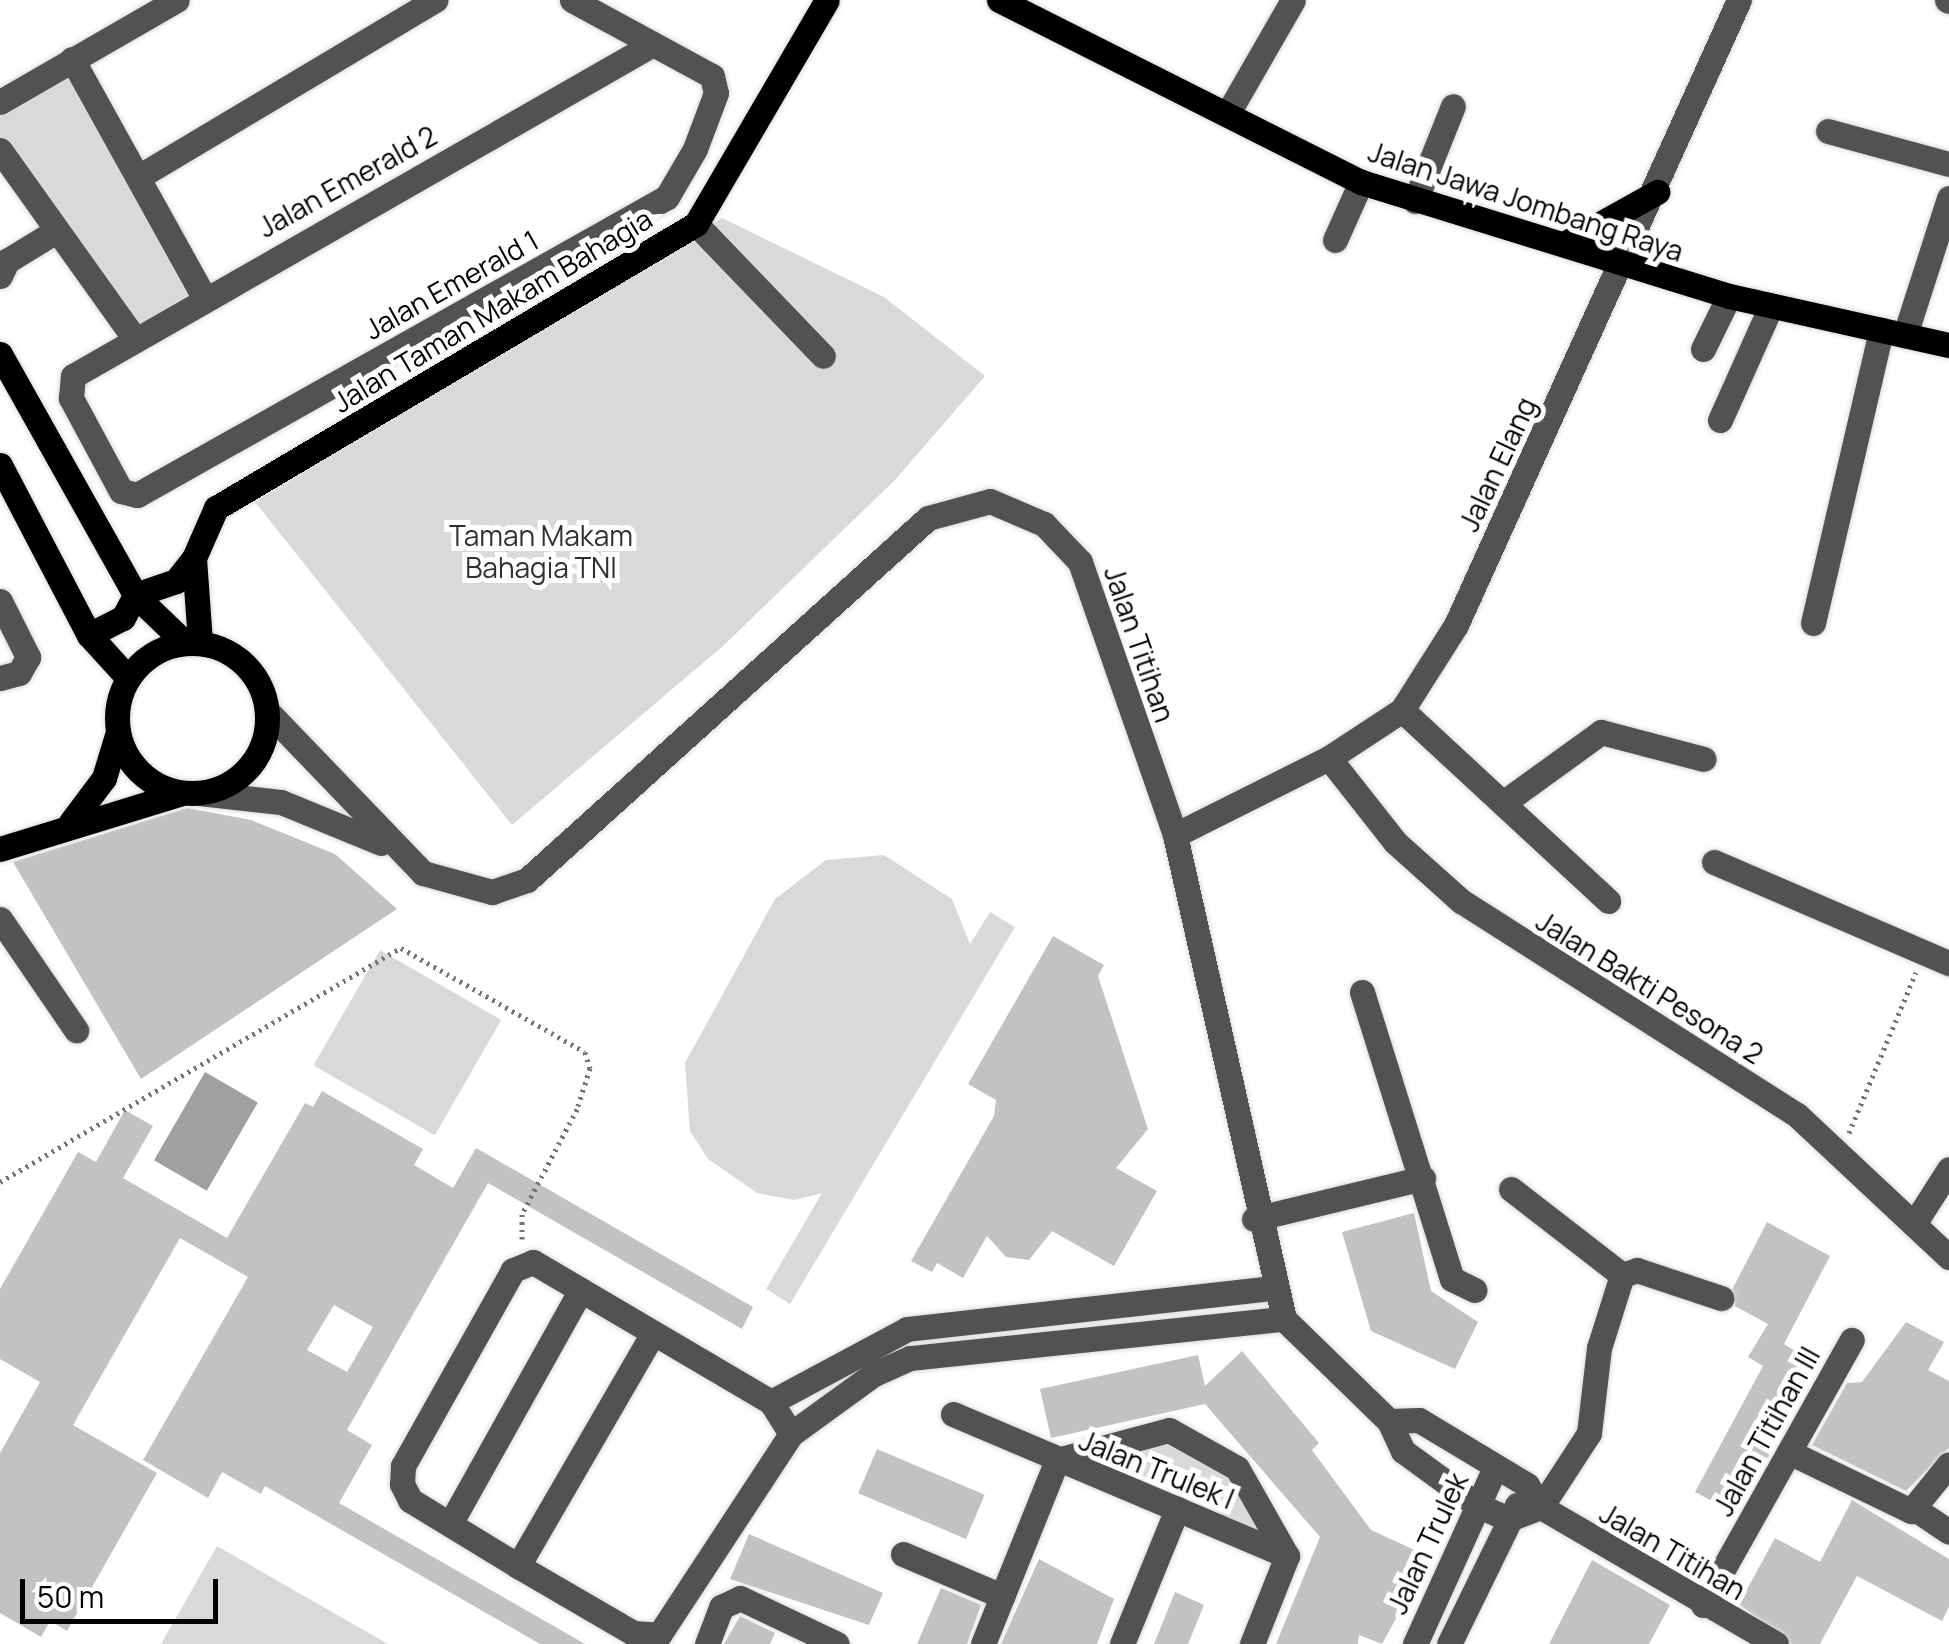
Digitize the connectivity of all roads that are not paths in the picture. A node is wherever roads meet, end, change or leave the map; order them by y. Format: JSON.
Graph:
{"nodes":[{"id":1,"x":177,"y":0,"type":"edge"},
{"id":2,"x":435,"y":0,"type":"edge"},
{"id":3,"x":572,"y":0,"type":"edge"},
{"id":4,"x":827,"y":0,"type":"edge"},
{"id":5,"x":1292,"y":0,"type":"edge"},
{"id":6,"x":1740,"y":0,"type":"edge"},
{"id":7,"x":1011,"y":3,"type":"edge"},
{"id":8,"x":653,"y":44,"type":"junction"},
{"id":9,"x":72,"y":59,"type":"junction"},
{"id":10,"x":0,"y":102,"type":"edge"},
{"id":11,"x":1453,"y":106,"type":"dead end"},
{"id":12,"x":1228,"y":113,"type":"junction"},
{"id":13,"x":1828,"y":130,"type":"dead end"},
{"id":14,"x":0,"y":150,"type":"edge"},
{"id":15,"x":1949,"y":164,"type":"edge"},
{"id":16,"x":140,"y":176,"type":"junction"},
{"id":17,"x":1362,"y":182,"type":"junction"},
{"id":18,"x":1656,"y":192,"type":"junction"},
{"id":19,"x":1949,"y":198,"type":"edge"},
{"id":20,"x":1415,"y":202,"type":"junction"},
{"id":21,"x":696,"y":224,"type":"junction"},
{"id":22,"x":56,"y":231,"type":"junction"},
{"id":23,"x":1335,"y":240,"type":"dead end"},
{"id":24,"x":1564,"y":244,"type":"junction"},
{"id":25,"x":2,"y":265,"type":"edge"},
{"id":26,"x":1621,"y":265,"type":"junction"},
{"id":27,"x":204,"y":295,"type":"junction"},
{"id":28,"x":1730,"y":296,"type":"junction"},
{"id":29,"x":1771,"y":306,"type":"junction"},
{"id":30,"x":1893,"y":333,"type":"junction"},
{"id":31,"x":134,"y":338,"type":"junction"},
{"id":32,"x":1949,"y":345,"type":"edge"},
{"id":33,"x":1703,"y":349,"type":"dead end"},
{"id":34,"x":0,"y":354,"type":"edge"},
{"id":35,"x":823,"y":356,"type":"dead end"},
{"id":36,"x":73,"y":376,"type":"joint"},
{"id":37,"x":1720,"y":420,"type":"dead end"},
{"id":38,"x":2,"y":472,"type":"edge"},
{"id":39,"x":194,"y":558,"type":"junction"},
{"id":40,"x":135,"y":595,"type":"junction"},
{"id":41,"x":0,"y":601,"type":"edge"},
{"id":42,"x":1813,"y":623,"type":"dead end"},
{"id":43,"x":89,"y":635,"type":"junction"},
{"id":44,"x":193,"y":643,"type":"junction"},
{"id":45,"x":0,"y":678,"type":"edge"},
{"id":46,"x":128,"y":678,"type":"junction"},
{"id":47,"x":267,"y":710,"type":"junction"},
{"id":48,"x":1402,"y":710,"type":"junction"},
{"id":49,"x":118,"y":732,"type":"junction"},
{"id":50,"x":1329,"y":758,"type":"junction"},
{"id":51,"x":1704,"y":759,"type":"dead end"},
{"id":52,"x":190,"y":793,"type":"junction"},
{"id":53,"x":1504,"y":803,"type":"junction"},
{"id":54,"x":71,"y":822,"type":"junction"},
{"id":55,"x":1175,"y":834,"type":"junction"},
{"id":56,"x":0,"y":848,"type":"edge"},
{"id":57,"x":399,"y":852,"type":"junction"},
{"id":58,"x":1714,"y":862,"type":"dead end"},
{"id":59,"x":1608,"y":901,"type":"dead end"},
{"id":60,"x":0,"y":919,"type":"edge"},
{"id":61,"x":1938,"y":959,"type":"edge"},
{"id":62,"x":1362,"y":992,"type":"dead end"},
{"id":63,"x":76,"y":1030,"type":"dead end"},
{"id":64,"x":1949,"y":1169,"type":"edge"},
{"id":65,"x":1423,"y":1178,"type":"junction"},
{"id":66,"x":1510,"y":1189,"type":"dead end"},
{"id":67,"x":1254,"y":1219,"type":"junction"},
{"id":68,"x":1914,"y":1224,"type":"junction"},
{"id":69,"x":1949,"y":1257,"type":"edge"},
{"id":70,"x":1622,"y":1275,"type":"junction"},
{"id":71,"x":1270,"y":1288,"type":"junction"},
{"id":72,"x":581,"y":1290,"type":"junction"},
{"id":73,"x":1475,"y":1290,"type":"dead end"},
{"id":74,"x":1721,"y":1298,"type":"dead end"},
{"id":75,"x":1284,"y":1319,"type":"junction"},
{"id":76,"x":654,"y":1333,"type":"junction"},
{"id":77,"x":1852,"y":1340,"type":"dead end"},
{"id":78,"x":861,"y":1349,"type":"junction"},
{"id":79,"x":874,"y":1374,"type":"junction"},
{"id":80,"x":771,"y":1402,"type":"junction"},
{"id":81,"x":953,"y":1414,"type":"dead end"},
{"id":82,"x":1390,"y":1420,"type":"junction"},
{"id":83,"x":792,"y":1434,"type":"junction"},
{"id":84,"x":1789,"y":1452,"type":"junction"},
{"id":85,"x":1057,"y":1460,"type":"junction"},
{"id":86,"x":1949,"y":1464,"type":"edge"},
{"id":87,"x":1495,"y":1468,"type":"junction"},
{"id":88,"x":1534,"y":1496,"type":"junction"},
{"id":89,"x":1477,"y":1505,"type":"junction"},
{"id":90,"x":1177,"y":1509,"type":"junction"},
{"id":91,"x":1918,"y":1511,"type":"junction"},
{"id":92,"x":1509,"y":1519,"type":"junction"},
{"id":93,"x":450,"y":1524,"type":"junction"},
{"id":94,"x":1949,"y":1532,"type":"edge"},
{"id":95,"x":902,"y":1554,"type":"dead end"},
{"id":96,"x":1287,"y":1556,"type":"junction"},
{"id":97,"x":518,"y":1566,"type":"junction"},
{"id":98,"x":1002,"y":1596,"type":"junction"},
{"id":99,"x":1703,"y":1604,"type":"junction"},
{"id":100,"x":706,"y":1644,"type":"edge"},
{"id":101,"x":837,"y":1644,"type":"edge"},
{"id":102,"x":983,"y":1644,"type":"edge"},
{"id":103,"x":1122,"y":1644,"type":"edge"},
{"id":104,"x":1252,"y":1644,"type":"edge"},
{"id":105,"x":1415,"y":1644,"type":"edge"},
{"id":106,"x":1450,"y":1644,"type":"edge"},
{"id":107,"x":1776,"y":1644,"type":"edge"}],
"edges":[{"from":1,"to":9,"type":"street"},
{"from":2,"to":16,"type":"street"},
{"from":3,"to":8,"type":"street","name":"Jalan Emerald 1"},
{"from":4,"to":21,"type":"main road","name":"Jalan Taman Makam Bahagia"},
{"from":5,"to":12,"type":"street"},
{"from":6,"to":18,"type":"street","name":"Jalan Elang"},
{"from":7,"to":12,"type":"main road","name":"Jalan Jawa Jombang Raya"},
{"from":8,"to":27,"type":"street","name":"Jalan Emerald 2"},
{"from":8,"to":36,"type":"street","name":"Jalan Emerald 1"},
{"from":9,"to":10,"type":"street"},
{"from":9,"to":16,"type":"street"},
{"from":11,"to":20,"type":"street"},
{"from":12,"to":17,"type":"main road","name":"Jalan Jawa Jombang Raya"},
{"from":13,"to":15,"type":"street"},
{"from":14,"to":22,"type":"street"},
{"from":16,"to":27,"type":"street"},
{"from":17,"to":20,"type":"main road","name":"Jalan Jawa Jombang Raya"},
{"from":17,"to":23,"type":"street"},
{"from":18,"to":24,"type":"main road"},
{"from":18,"to":26,"type":"street","name":"Jalan Elang"},
{"from":19,"to":30,"type":"street"},
{"from":20,"to":24,"type":"main road","name":"Jalan Jawa Jombang Raya"},
{"from":21,"to":35,"type":"street"},
{"from":21,"to":39,"type":"main road","name":"Jalan Taman Makam Bahagia"},
{"from":22,"to":25,"type":"street"},
{"from":22,"to":31,"type":"street"},
{"from":24,"to":26,"type":"main road","name":"Jalan Jawa Jombang Raya"},
{"from":26,"to":28,"type":"main road","name":"Jalan Jawa Jombang Raya"},
{"from":26,"to":48,"type":"street","name":"Jalan Elang"},
{"from":27,"to":31,"type":"street","name":"Jalan Emerald 2"},
{"from":28,"to":29,"type":"main road","name":"Jalan Jawa Jombang Raya"},
{"from":28,"to":33,"type":"street"},
{"from":29,"to":30,"type":"main road","name":"Jalan Jawa Jombang Raya"},
{"from":29,"to":37,"type":"street"},
{"from":30,"to":32,"type":"main road","name":"Jalan Jawa Jombang Raya"},
{"from":30,"to":42,"type":"street"},
{"from":31,"to":36,"type":"street","name":"Jalan Emerald 2"},
{"from":34,"to":40,"type":"main road"},
{"from":38,"to":43,"type":"main road"},
{"from":39,"to":40,"type":"main road"},
{"from":39,"to":44,"type":"main road","name":"Jalan Taman Makam Bahagia"},
{"from":40,"to":43,"type":"main road"},
{"from":40,"to":44,"type":"main road"},
{"from":41,"to":45,"type":"street"},
{"from":43,"to":46,"type":"main road"},
{"from":44,"to":46,"type":"main road"},
{"from":44,"to":47,"type":"main road"},
{"from":46,"to":49,"type":"main road"},
{"from":47,"to":52,"type":"main road"},
{"from":47,"to":57,"type":"street","name":"Jalan Titihan"},
{"from":48,"to":50,"type":"street","name":"Jalan Elang"},
{"from":48,"to":53,"type":"street"},
{"from":49,"to":52,"type":"main road"},
{"from":49,"to":54,"type":"main road"},
{"from":50,"to":55,"type":"street","name":"Jalan Elang"},
{"from":50,"to":68,"type":"street","name":"Jalan Bakti Pesona 2"},
{"from":51,"to":53,"type":"street"},
{"from":52,"to":54,"type":"main road"},
{"from":52,"to":57,"type":"street","name":"Jalan Titihan"},
{"from":53,"to":59,"type":"street"},
{"from":54,"to":56,"type":"main road"},
{"from":55,"to":57,"type":"street","name":"Jalan Titihan"},
{"from":55,"to":67,"type":"street","name":"Jalan Titihan"},
{"from":58,"to":61,"type":"street"},
{"from":60,"to":63,"type":"street"},
{"from":62,"to":65,"type":"street"},
{"from":64,"to":68,"type":"street"},
{"from":65,"to":67,"type":"street"},
{"from":65,"to":73,"type":"street"},
{"from":66,"to":70,"type":"street"},
{"from":67,"to":71,"type":"street","name":"Jalan Titihan"},
{"from":68,"to":69,"type":"street","name":"Jalan Bakti Pesona 2"},
{"from":70,"to":74,"type":"street"},
{"from":70,"to":88,"type":"street"},
{"from":71,"to":75,"type":"street","name":"Jalan Titihan"},
{"from":71,"to":78,"type":"street"},
{"from":72,"to":76,"type":"street"},
{"from":72,"to":93,"type":"street"},
{"from":72,"to":93,"type":"street"},
{"from":75,"to":79,"type":"street"},
{"from":75,"to":82,"type":"street","name":"Jalan Titihan"},
{"from":76,"to":80,"type":"street"},
{"from":76,"to":97,"type":"street"},
{"from":77,"to":84,"type":"street","name":"Jalan Titihan III"},
{"from":78,"to":79,"type":"street"},
{"from":78,"to":80,"type":"street"},
{"from":79,"to":83,"type":"street"},
{"from":80,"to":83,"type":"street"},
{"from":81,"to":85,"type":"street"},
{"from":82,"to":87,"type":"street","name":"Jalan Titihan"},
{"from":82,"to":89,"type":"street","name":"Jalan Titihan"},
{"from":83,"to":97,"type":"street"},
{"from":84,"to":91,"type":"street"},
{"from":84,"to":99,"type":"street","name":"Jalan Titihan III"},
{"from":85,"to":90,"type":"street","name":"Jalan Trulek I"},
{"from":85,"to":96,"type":"street","name":"Jalan Trulek I"},
{"from":85,"to":98,"type":"street"},
{"from":86,"to":91,"type":"street"},
{"from":87,"to":88,"type":"street","name":"Jalan Titihan"},
{"from":87,"to":89,"type":"street","name":"Jalan Trulek"},
{"from":88,"to":92,"type":"street"},
{"from":88,"to":99,"type":"street","name":"Jalan Titihan"},
{"from":89,"to":92,"type":"street","name":"Jalan Titihan"},
{"from":89,"to":105,"type":"street","name":"Jalan Trulek"},
{"from":90,"to":96,"type":"street","name":"Jalan Trulek I"},
{"from":90,"to":103,"type":"street"},
{"from":91,"to":94,"type":"street"},
{"from":92,"to":106,"type":"street"},
{"from":93,"to":97,"type":"street"},
{"from":95,"to":98,"type":"street"},
{"from":96,"to":104,"type":"street"},
{"from":98,"to":102,"type":"street"},
{"from":99,"to":107,"type":"street","name":"Jalan Titihan"},
{"from":100,"to":101,"type":"street"}]}
